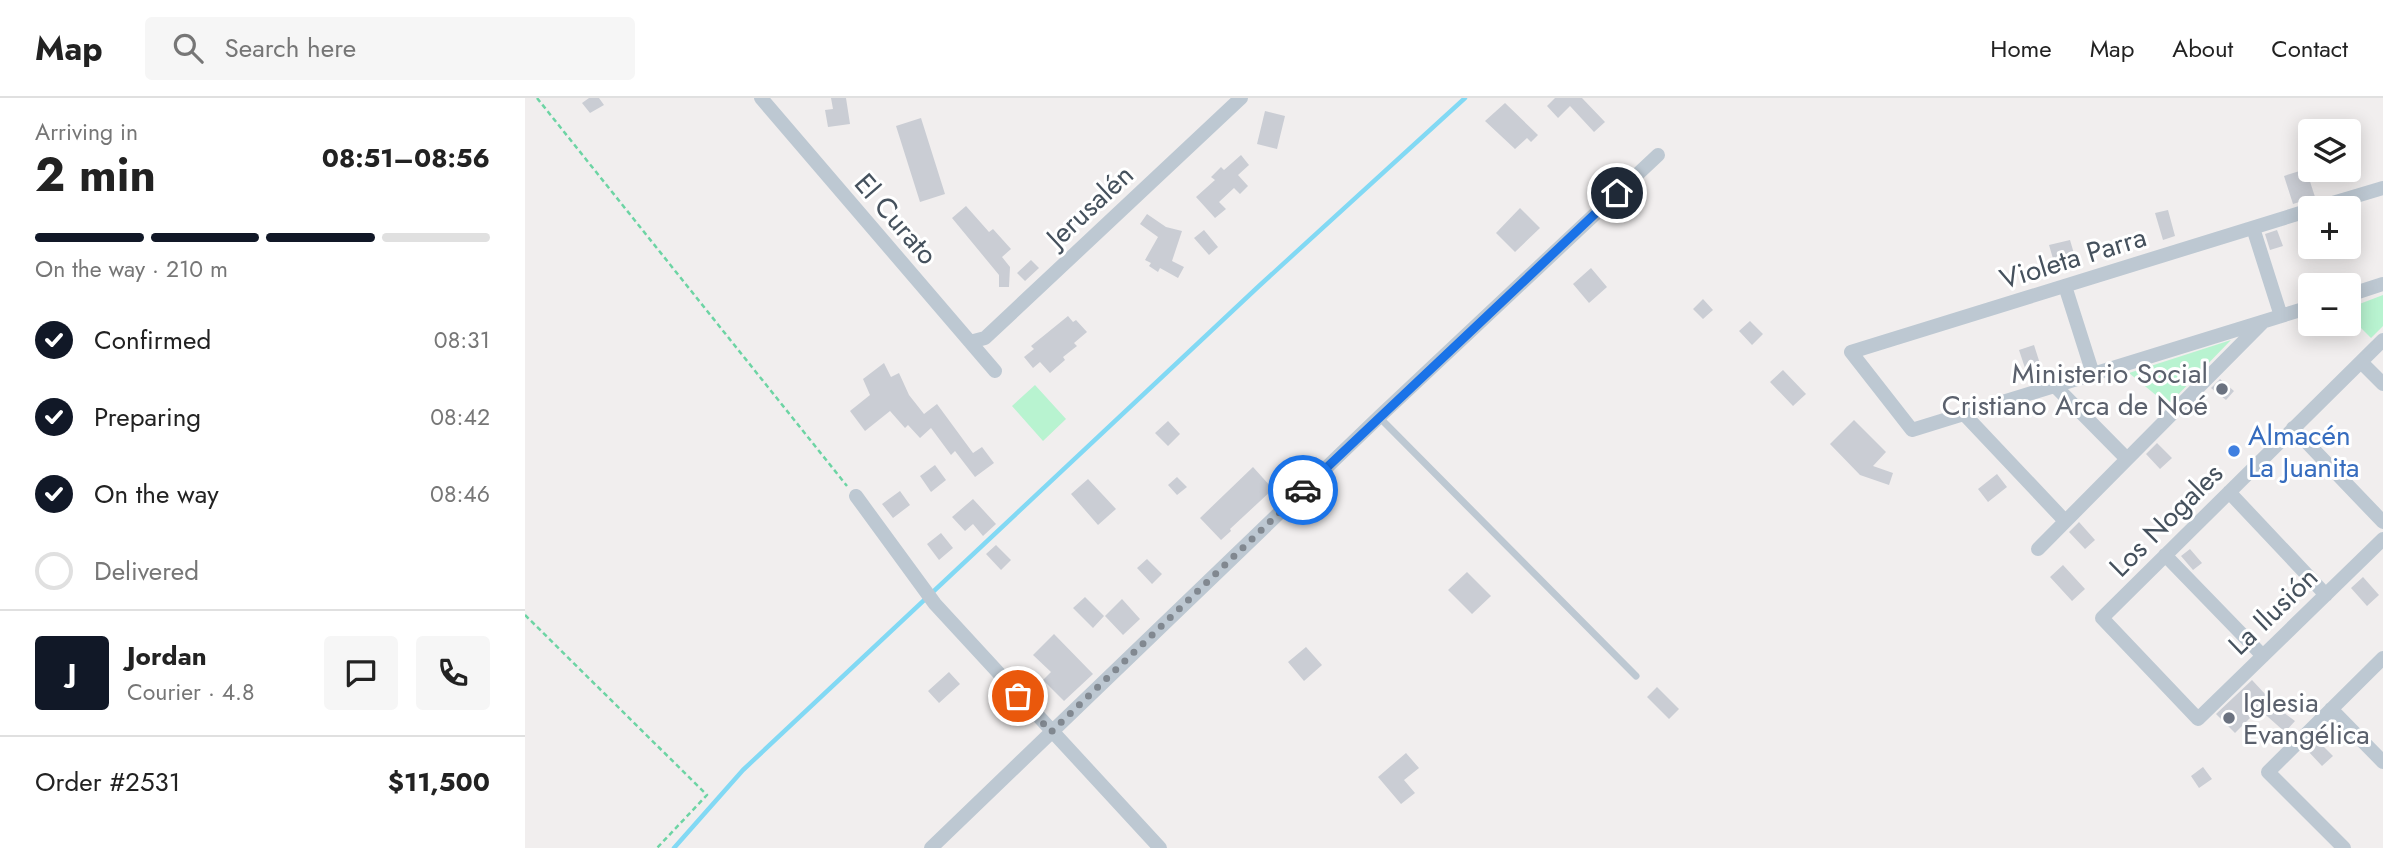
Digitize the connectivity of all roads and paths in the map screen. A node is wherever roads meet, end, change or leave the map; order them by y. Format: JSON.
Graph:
{"nodes":[{"id":1,"x":537,"y":98,"type":"edge"},
{"id":2,"x":761,"y":98,"type":"edge"},
{"id":3,"x":1241,"y":98,"type":"edge"},
{"id":4,"x":1658,"y":155,"type":"dead end"},
{"id":5,"x":2383,"y":188,"type":"edge"},
{"id":6,"x":2356,"y":196,"type":"edge"},
{"id":7,"x":2298,"y":214,"type":"edge"},
{"id":8,"x":2253,"y":228,"type":"junction"},
{"id":9,"x":2383,"y":285,"type":"edge"},
{"id":10,"x":2065,"y":286,"type":"junction"},
{"id":11,"x":2361,"y":291,"type":"edge"},
{"id":12,"x":2298,"y":311,"type":"edge"},
{"id":13,"x":2281,"y":316,"type":"junction"},
{"id":14,"x":2263,"y":322,"type":"junction"},
{"id":15,"x":2383,"y":340,"type":"edge"},
{"id":16,"x":970,"y":342,"type":"junction"},
{"id":17,"x":2361,"y":362,"type":"junction"},
{"id":18,"x":995,"y":371,"type":"dead end"},
{"id":19,"x":2093,"y":374,"type":"junction"},
{"id":20,"x":2383,"y":384,"type":"edge"},
{"id":21,"x":2055,"y":386,"type":"junction"},
{"id":22,"x":1964,"y":414,"type":"junction"},
{"id":23,"x":1379,"y":417,"type":"junction"},
{"id":24,"x":2293,"y":428,"type":"junction"},
{"id":25,"x":2127,"y":459,"type":"junction"},
{"id":26,"x":2229,"y":492,"type":"junction"},
{"id":27,"x":856,"y":496,"type":"joint"},
{"id":28,"x":2065,"y":521,"type":"junction"},
{"id":29,"x":2383,"y":522,"type":"edge"},
{"id":30,"x":2383,"y":539,"type":"edge"},
{"id":31,"x":2038,"y":549,"type":"dead end"},
{"id":32,"x":2165,"y":555,"type":"junction"},
{"id":33,"x":2326,"y":595,"type":"junction"},
{"id":34,"x":525,"y":615,"type":"edge"},
{"id":35,"x":2263,"y":656,"type":"junction"},
{"id":36,"x":2383,"y":658,"type":"edge"},
{"id":37,"x":1636,"y":676,"type":"dead end"},
{"id":38,"x":2331,"y":709,"type":"junction"},
{"id":39,"x":2198,"y":719,"type":"joint"},
{"id":40,"x":1051,"y":732,"type":"junction"},
{"id":41,"x":2383,"y":762,"type":"edge"},
{"id":42,"x":657,"y":848,"type":"edge"},
{"id":43,"x":932,"y":848,"type":"edge"},
{"id":44,"x":1160,"y":848,"type":"edge"},
{"id":45,"x":2344,"y":848,"type":"edge"}],
"edges":[{"from":1,"to":27,"type":"path"},
{"from":2,"to":16,"type":"street","name":"El Curato"},
{"from":3,"to":16,"type":"street","name":"Jerusalén"},
{"from":4,"to":23,"type":"street"},
{"from":5,"to":6,"type":"street"},
{"from":7,"to":8,"type":"street","name":"Violeta Parra"},
{"from":8,"to":10,"type":"street","name":"Violeta Parra"},
{"from":8,"to":13,"type":"street"},
{"from":9,"to":11,"type":"street"},
{"from":10,"to":19,"type":"street"},
{"from":10,"to":22,"type":"street","name":"Violeta Parra"},
{"from":12,"to":13,"type":"street"},
{"from":13,"to":14,"type":"street"},
{"from":14,"to":19,"type":"street"},
{"from":14,"to":25,"type":"street"},
{"from":15,"to":17,"type":"street","name":"Los Nogales"},
{"from":16,"to":18,"type":"street","name":"El Curato"},
{"from":17,"to":20,"type":"street"},
{"from":17,"to":24,"type":"street","name":"Los Nogales"},
{"from":19,"to":21,"type":"street"},
{"from":21,"to":22,"type":"street"},
{"from":21,"to":25,"type":"street"},
{"from":22,"to":28,"type":"street"},
{"from":23,"to":37,"type":"lane"},
{"from":23,"to":40,"type":"street"},
{"from":24,"to":26,"type":"street","name":"Los Nogales"},
{"from":24,"to":29,"type":"street"},
{"from":25,"to":28,"type":"street"},
{"from":26,"to":32,"type":"street","name":"Los Nogales"},
{"from":26,"to":33,"type":"street"},
{"from":27,"to":40,"type":"street"},
{"from":28,"to":31,"type":"street"},
{"from":30,"to":33,"type":"street","name":"La Ilusión"},
{"from":32,"to":35,"type":"street"},
{"from":32,"to":39,"type":"street","name":"Los Nogales"},
{"from":33,"to":35,"type":"street","name":"La Ilusión"},
{"from":34,"to":42,"type":"path"},
{"from":35,"to":39,"type":"street","name":"La Ilusión"},
{"from":36,"to":38,"type":"street"},
{"from":38,"to":41,"type":"street"},
{"from":38,"to":45,"type":"street"},
{"from":40,"to":43,"type":"street"},
{"from":40,"to":44,"type":"street"}]}
